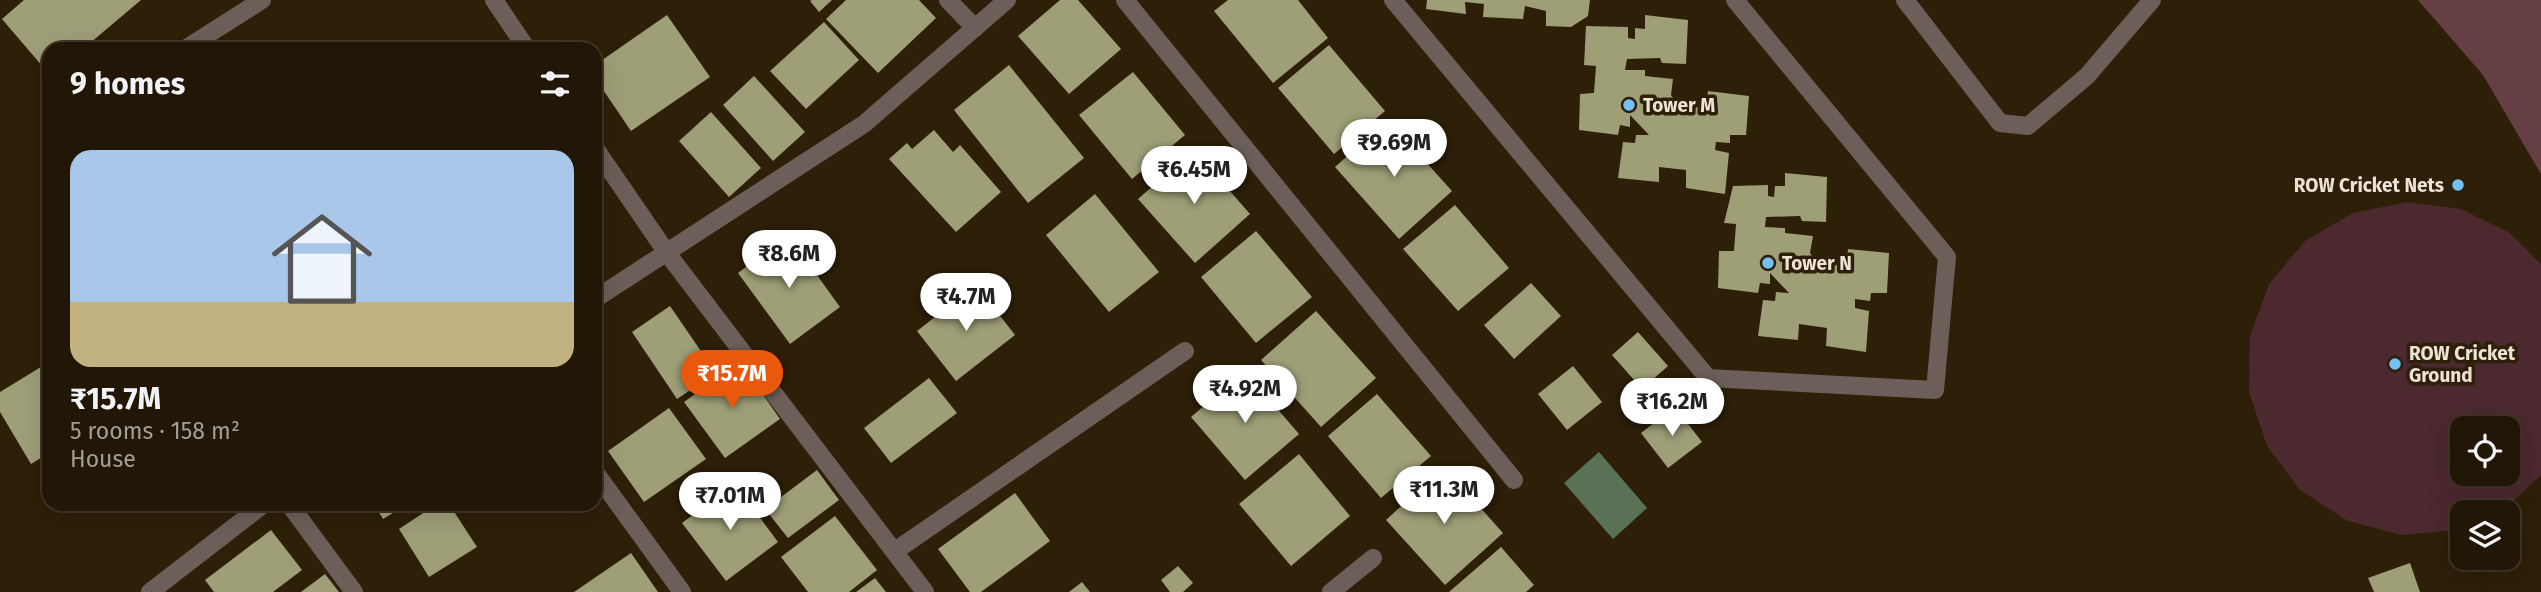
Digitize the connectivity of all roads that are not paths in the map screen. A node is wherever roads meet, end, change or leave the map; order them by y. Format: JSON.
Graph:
{"nodes":[{"id":1,"x":262,"y":0,"type":"edge"},
{"id":2,"x":494,"y":0,"type":"edge"},
{"id":3,"x":948,"y":0,"type":"edge"},
{"id":4,"x":1007,"y":0,"type":"edge"},
{"id":5,"x":1125,"y":0,"type":"edge"},
{"id":6,"x":1393,"y":0,"type":"edge"},
{"id":7,"x":1735,"y":0,"type":"edge"},
{"id":8,"x":1905,"y":0,"type":"edge"},
{"id":9,"x":2152,"y":0,"type":"edge"},
{"id":10,"x":975,"y":28,"type":"junction"},
{"id":11,"x":196,"y":42,"type":"edge"},
{"id":12,"x":522,"y":42,"type":"edge"},
{"id":13,"x":602,"y":158,"type":"edge"},
{"id":14,"x":667,"y":253,"type":"junction"},
{"id":15,"x":602,"y":295,"type":"edge"},
{"id":16,"x":1185,"y":351,"type":"dead end"},
{"id":17,"x":1514,"y":480,"type":"dead end"},
{"id":18,"x":602,"y":482,"type":"edge"},
{"id":19,"x":255,"y":511,"type":"edge"},
{"id":20,"x":294,"y":511,"type":"edge"},
{"id":21,"x":895,"y":551,"type":"junction"},
{"id":22,"x":1373,"y":558,"type":"dead end"},
{"id":23,"x":150,"y":592,"type":"edge"},
{"id":24,"x":354,"y":592,"type":"edge"},
{"id":25,"x":682,"y":592,"type":"edge"},
{"id":26,"x":925,"y":592,"type":"edge"},
{"id":27,"x":1331,"y":592,"type":"edge"}],
"edges":[{"from":1,"to":11,"type":"street"},
{"from":2,"to":12,"type":"street"},
{"from":3,"to":10,"type":"street"},
{"from":4,"to":10,"type":"street"},
{"from":5,"to":17,"type":"street"},
{"from":6,"to":7,"type":"street"},
{"from":8,"to":9,"type":"street"},
{"from":10,"to":14,"type":"street"},
{"from":13,"to":14,"type":"street"},
{"from":14,"to":15,"type":"street"},
{"from":14,"to":21,"type":"street"},
{"from":16,"to":21,"type":"street"},
{"from":18,"to":25,"type":"street"},
{"from":19,"to":23,"type":"street"},
{"from":20,"to":24,"type":"street"},
{"from":21,"to":26,"type":"street"},
{"from":22,"to":27,"type":"street"}]}
